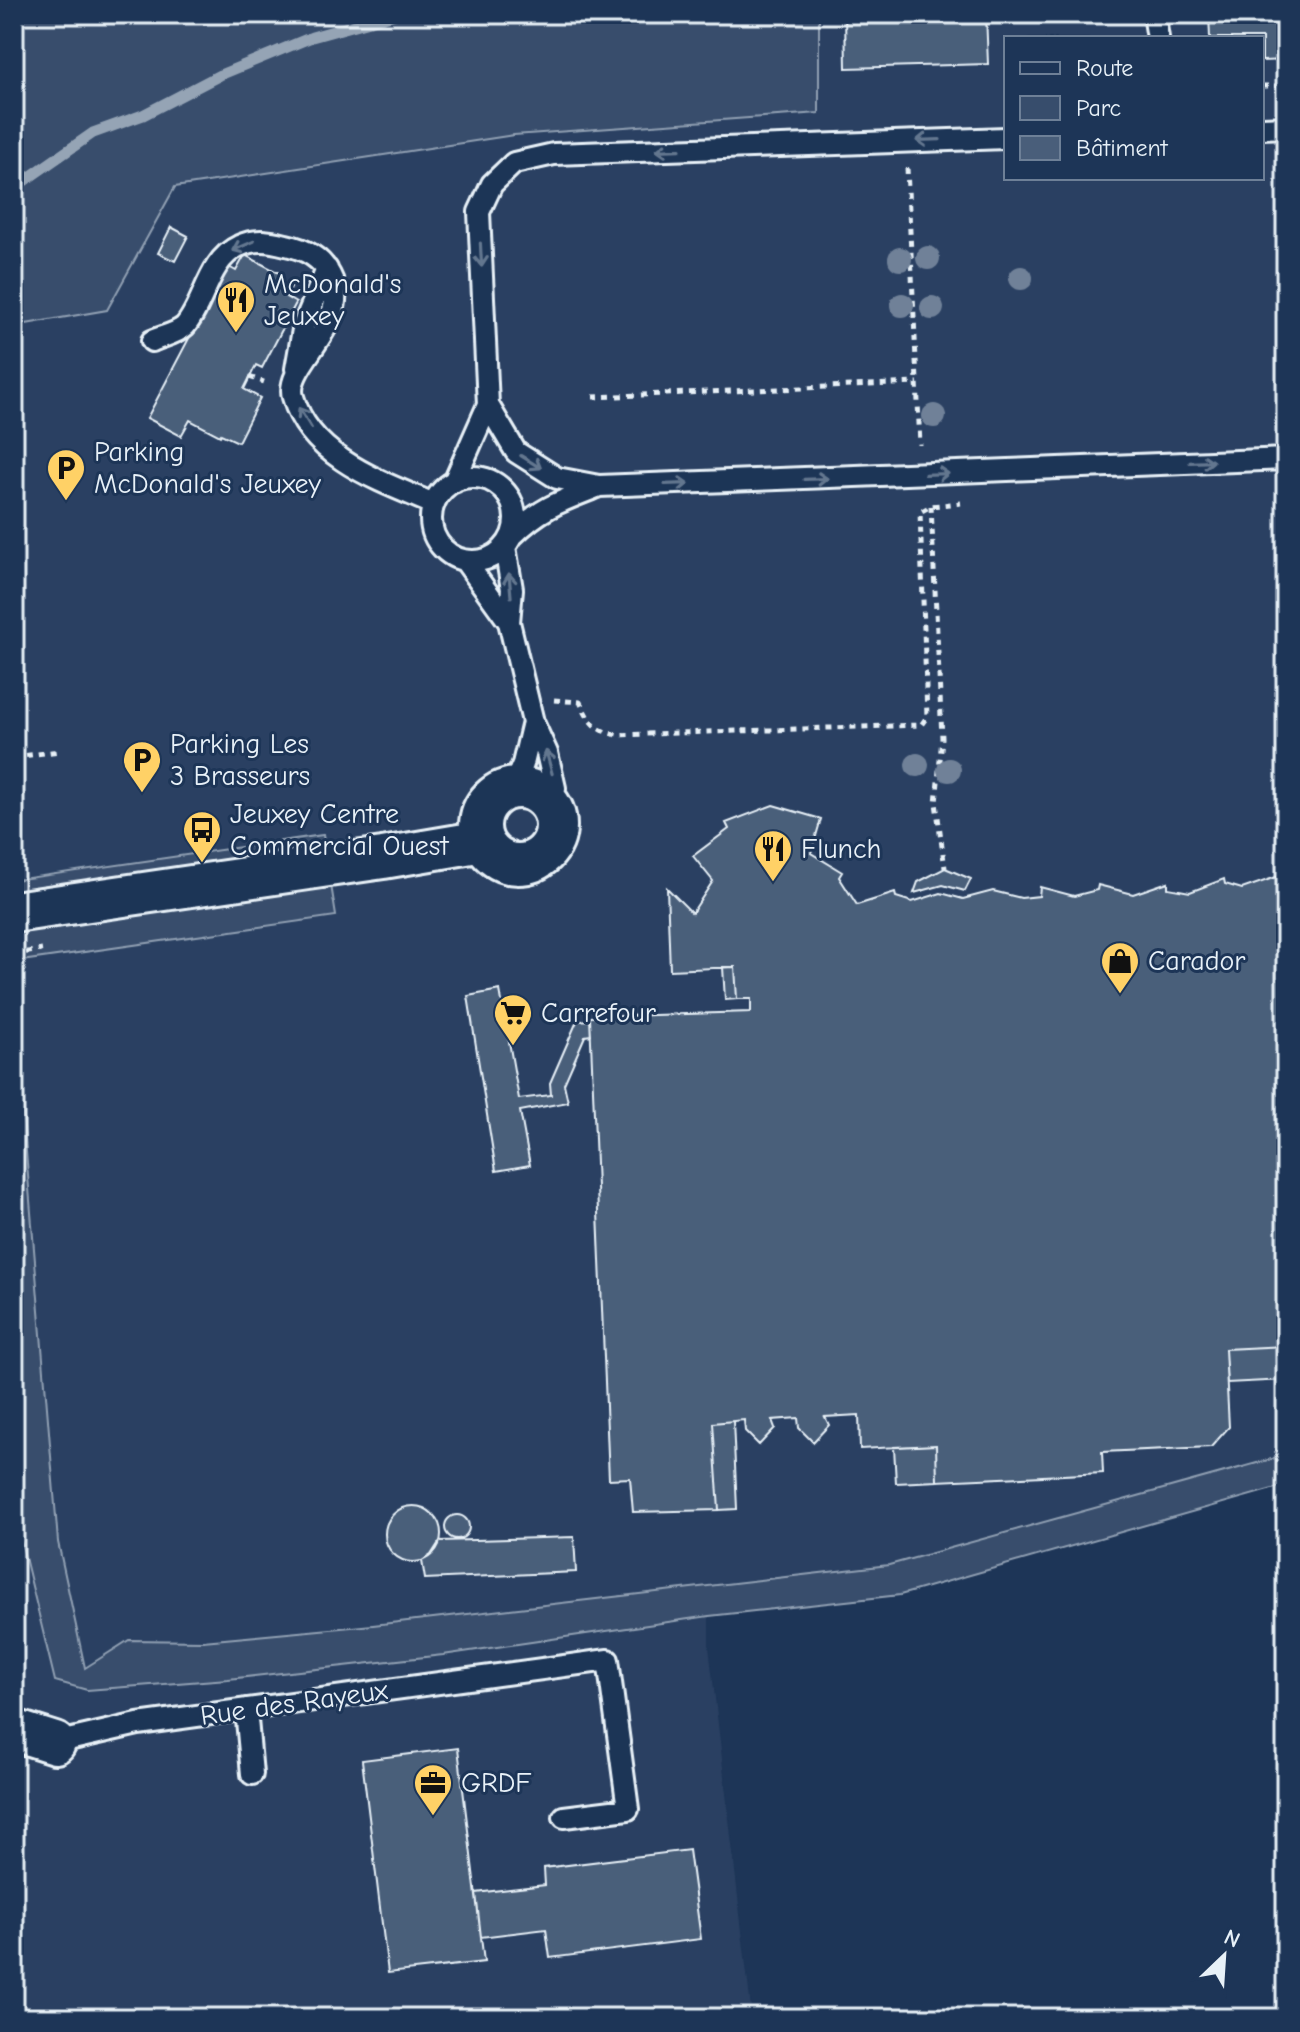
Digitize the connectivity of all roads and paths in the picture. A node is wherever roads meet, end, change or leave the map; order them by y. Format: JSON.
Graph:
{"nodes":[{"id":1,"x":1154,"y":14,"type":"edge"},
{"id":2,"x":1158,"y":36,"type":"edge"},
{"id":3,"x":1264,"y":86,"type":"edge"},
{"id":4,"x":1285,"y":86,"type":"edge"},
{"id":5,"x":1286,"y":105,"type":"edge"},
{"id":6,"x":1286,"y":127,"type":"edge"},
{"id":7,"x":1264,"y":128,"type":"edge"},
{"id":8,"x":1004,"y":138,"type":"edge"},
{"id":9,"x":152,"y":341,"type":"dead end"},
{"id":10,"x":918,"y":383,"type":"dead end"},
{"id":11,"x":593,"y":397,"type":"dead end"},
{"id":12,"x":488,"y":405,"type":"junction"},
{"id":13,"x":1286,"y":459,"type":"edge"},
{"id":14,"x":454,"y":482,"type":"junction"},
{"id":15,"x":599,"y":486,"type":"junction"},
{"id":16,"x":972,"y":503,"type":"dead end"},
{"id":17,"x":434,"y":504,"type":"junction"},
{"id":18,"x":508,"y":542,"type":"junction"},
{"id":19,"x":465,"y":561,"type":"junction"},
{"id":20,"x":509,"y":622,"type":"junction"},
{"id":21,"x":531,"y":714,"type":"junction"},
{"id":22,"x":60,"y":751,"type":"dead end"},
{"id":23,"x":14,"y":757,"type":"edge"},
{"id":24,"x":513,"y":787,"type":"junction"},
{"id":25,"x":550,"y":803,"type":"junction"},
{"id":26,"x":483,"y":841,"type":"junction"},
{"id":27,"x":14,"y":912,"type":"edge"},
{"id":28,"x":246,"y":1709,"type":"junction"},
{"id":29,"x":14,"y":1730,"type":"edge"},
{"id":30,"x":55,"y":1743,"type":"joint"},
{"id":31,"x":252,"y":1774,"type":"dead end"},
{"id":32,"x":564,"y":1817,"type":"dead end"}],
"edges":[{"from":1,"to":2,"type":"lane"},
{"from":3,"to":4,"type":"path"},
{"from":4,"to":5,"type":"path"},
{"from":6,"to":7,"type":"lane"},
{"from":8,"to":12,"type":"lane","one_way":true},
{"from":17,"to":9,"type":"lane","one_way":true},
{"from":10,"to":11,"type":"path"},
{"from":12,"to":14,"type":"lane"},
{"from":12,"to":15,"type":"lane","one_way":true},
{"from":15,"to":13,"type":"lane","one_way":true},
{"from":14,"to":17,"type":"lane"},
{"from":14,"to":18,"type":"lane"},
{"from":15,"to":18,"type":"lane"},
{"from":16,"to":21,"type":"path"},
{"from":17,"to":19,"type":"lane"},
{"from":18,"to":19,"type":"lane"},
{"from":20,"to":18,"type":"lane","one_way":true},
{"from":19,"to":20,"type":"lane"},
{"from":20,"to":21,"type":"lane"},
{"from":21,"to":24,"type":"lane"},
{"from":25,"to":21,"type":"lane","one_way":true},
{"from":22,"to":23,"type":"path"},
{"from":24,"to":25,"type":"street"},
{"from":24,"to":26,"type":"street"},
{"from":25,"to":26,"type":"street"},
{"from":26,"to":27,"type":"street"},
{"from":28,"to":30,"type":"lane","name":"Rue des Rayeux"},
{"from":28,"to":31,"type":"lane"},
{"from":28,"to":32,"type":"lane","name":"Rue des Rayeux"},
{"from":29,"to":30,"type":"street","name":"Rue des Rayeux"}]}
